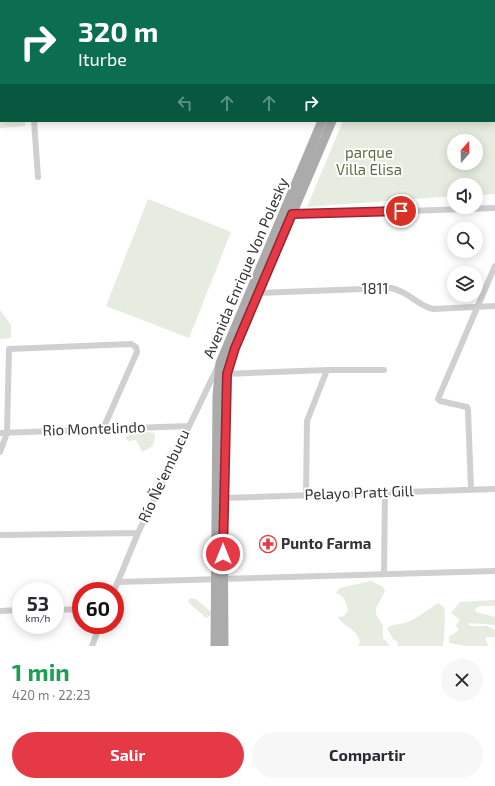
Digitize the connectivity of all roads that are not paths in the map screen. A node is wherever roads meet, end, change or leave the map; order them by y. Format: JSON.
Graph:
{"nodes":[{"id":1,"x":34,"y":122,"type":"edge"},
{"id":2,"x":322,"y":122,"type":"edge"},
{"id":3,"x":331,"y":122,"type":"edge"},
{"id":4,"x":310,"y":161,"type":"junction"},
{"id":5,"x":38,"y":177,"type":"dead end"},
{"id":6,"x":495,"y":208,"type":"edge"},
{"id":7,"x":288,"y":215,"type":"junction"},
{"id":8,"x":495,"y":266,"type":"edge"},
{"id":9,"x":248,"y":293,"type":"junction"},
{"id":10,"x":258,"y":293,"type":"junction"},
{"id":11,"x":495,"y":306,"type":"edge"},
{"id":12,"x":477,"y":307,"type":"junction"},
{"id":13,"x":220,"y":363,"type":"junction"},
{"id":14,"x":327,"y":370,"type":"junction"},
{"id":15,"x":384,"y":370,"type":"dead end"},
{"id":16,"x":223,"y":374,"type":"junction"},
{"id":17,"x":188,"y":426,"type":"junction"},
{"id":18,"x":103,"y":429,"type":"junction"},
{"id":19,"x":8,"y":433,"type":"junction"},
{"id":20,"x":0,"y":434,"type":"edge"},
{"id":21,"x":0,"y":452,"type":"edge"},
{"id":22,"x":471,"y":490,"type":"junction"},
{"id":23,"x":495,"y":490,"type":"edge"},
{"id":24,"x":385,"y":492,"type":"junction"},
{"id":25,"x":306,"y":495,"type":"junction"},
{"id":26,"x":223,"y":498,"type":"junction"},
{"id":27,"x":138,"y":533,"type":"junction"},
{"id":28,"x":0,"y":535,"type":"edge"},
{"id":29,"x":495,"y":571,"type":"edge"},
{"id":30,"x":384,"y":574,"type":"junction"},
{"id":31,"x":219,"y":579,"type":"junction"},
{"id":32,"x":118,"y":582,"type":"joint"},
{"id":33,"x":12,"y":610,"type":"edge"},
{"id":34,"x":0,"y":611,"type":"edge"},
{"id":35,"x":97,"y":634,"type":"edge"},
{"id":36,"x":92,"y":646,"type":"edge"},
{"id":37,"x":215,"y":646,"type":"edge"},
{"id":38,"x":224,"y":646,"type":"edge"}],
"edges":[{"from":1,"to":5,"type":"street"},
{"from":2,"to":4,"type":"main road","name":"Avenida Enrique Von Polesky"},
{"from":3,"to":4,"type":"main road","name":"Avenida Enrique Von Polesky"},
{"from":4,"to":7,"type":"main road","name":"Avenida Enrique Von Polesky"},
{"from":6,"to":7,"type":"street"},
{"from":7,"to":9,"type":"main road","name":"Avenida Enrique Von Polesky"},
{"from":7,"to":10,"type":"main road","name":"Avenida Enrique Von Polesky"},
{"from":8,"to":12,"type":"street"},
{"from":9,"to":10,"type":"street","name":"1811"},
{"from":9,"to":13,"type":"main road","name":"Avenida Enrique Von Polesky"},
{"from":10,"to":12,"type":"street","name":"1811"},
{"from":10,"to":16,"type":"main road","name":"Avenida Enrique Von Polesky"},
{"from":11,"to":12,"type":"street","name":"1811"},
{"from":12,"to":22,"type":"street"},
{"from":13,"to":16,"type":"main road","name":"Avenida Enrique Von Polesky"},
{"from":13,"to":17,"type":"street","name":"Río Ñe'embucu"},
{"from":14,"to":15,"type":"street"},
{"from":14,"to":16,"type":"street"},
{"from":14,"to":25,"type":"street"},
{"from":16,"to":26,"type":"main road","name":"Avenida Enrique Von Polesky"},
{"from":16,"to":31,"type":"main road","name":"Avenida Enrique Von Polesky"},
{"from":17,"to":18,"type":"street","name":"Rio Montelindo"},
{"from":17,"to":27,"type":"street","name":"Río Ñe'embucu"},
{"from":18,"to":19,"type":"street","name":"Rio Montelindo"},
{"from":18,"to":19,"type":"street"},
{"from":19,"to":20,"type":"street","name":"Rio Montelindo"},
{"from":19,"to":21,"type":"street"},
{"from":22,"to":23,"type":"street","name":"Pelayo Pratt Gill"},
{"from":22,"to":24,"type":"street","name":"Pelayo Pratt Gill"},
{"from":24,"to":25,"type":"street","name":"Pelayo Pratt Gill"},
{"from":24,"to":30,"type":"street"},
{"from":25,"to":26,"type":"street","name":"Pelayo Pratt Gill"},
{"from":26,"to":31,"type":"main road","name":"Avenida Enrique Von Polesky"},
{"from":27,"to":28,"type":"street"},
{"from":27,"to":32,"type":"street","name":"Río Ñe'embucu"},
{"from":29,"to":30,"type":"street"},
{"from":30,"to":31,"type":"street"},
{"from":31,"to":32,"type":"street"},
{"from":31,"to":37,"type":"main road","name":"Avenida Enrique Von Polesky"},
{"from":31,"to":38,"type":"main road","name":"Avenida Enrique Von Polesky"},
{"from":33,"to":34,"type":"street"},
{"from":35,"to":36,"type":"street"}]}
